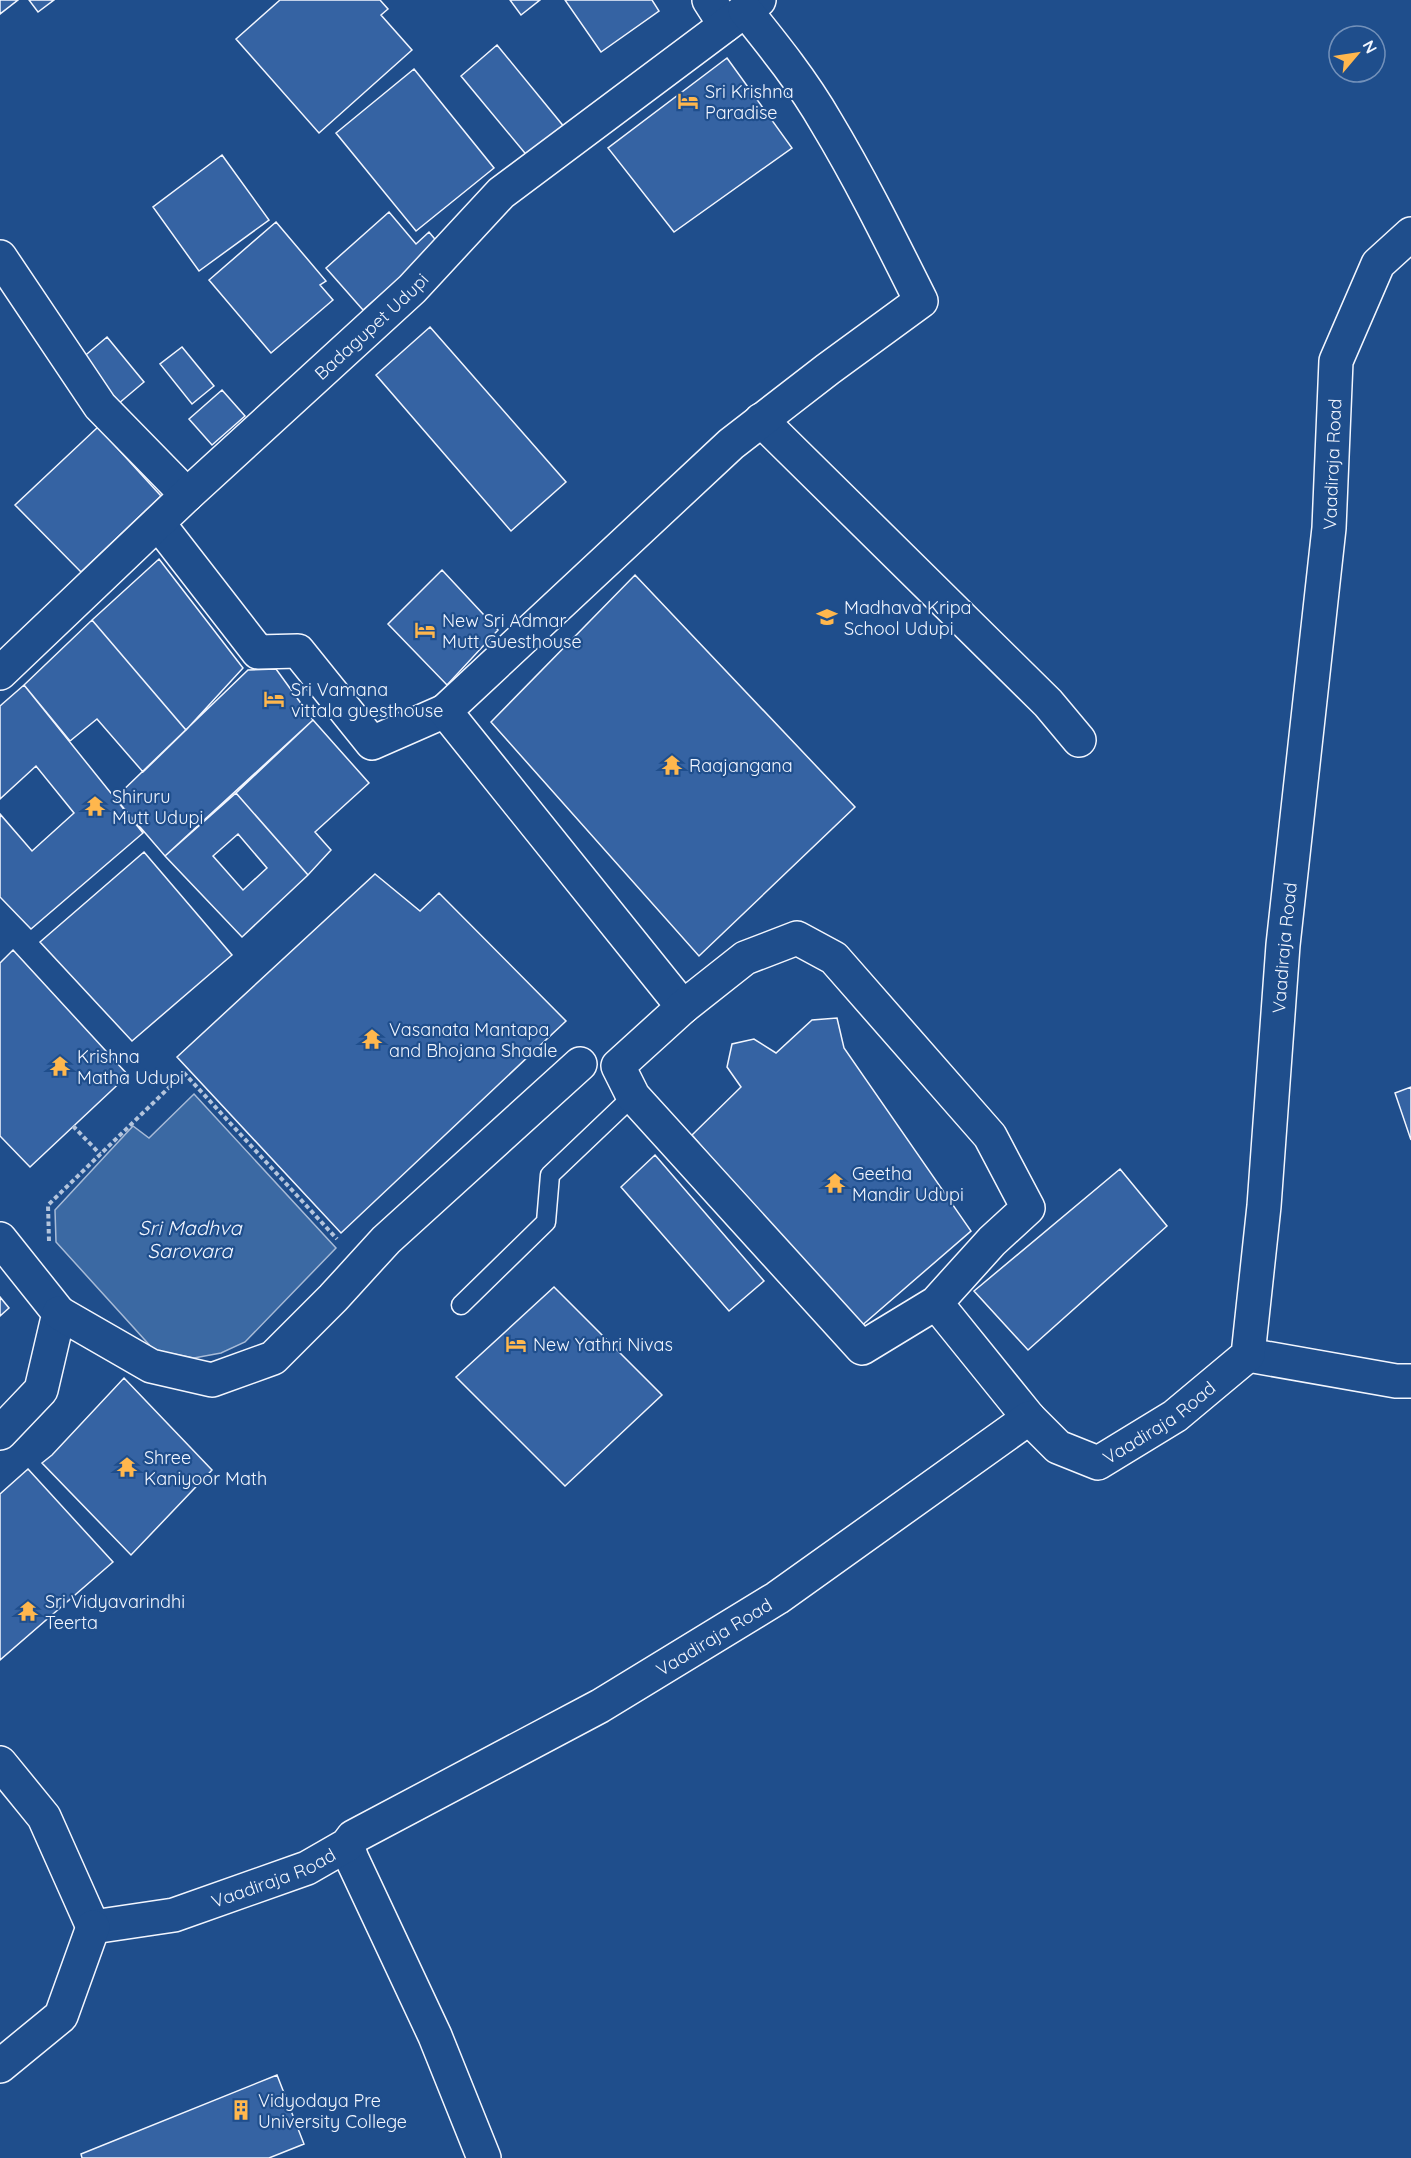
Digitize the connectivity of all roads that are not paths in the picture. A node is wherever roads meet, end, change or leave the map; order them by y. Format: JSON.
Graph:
{"nodes":[{"id":1,"x":734,"y":9,"type":"edge"},
{"id":2,"x":1411,"y":234,"type":"edge"},
{"id":3,"x":0,"y":257,"type":"edge"},
{"id":4,"x":761,"y":420,"type":"junction"},
{"id":5,"x":187,"y":495,"type":"junction"},
{"id":6,"x":158,"y":523,"type":"junction"},
{"id":7,"x":0,"y":673,"type":"edge"},
{"id":8,"x":445,"y":711,"type":"junction"},
{"id":9,"x":1079,"y":740,"type":"dead end"},
{"id":10,"x":682,"y":1007,"type":"junction"},
{"id":11,"x":580,"y":1064,"type":"dead end"},
{"id":12,"x":633,"y":1096,"type":"junction"},
{"id":13,"x":0,"y":1239,"type":"edge"},
{"id":14,"x":936,"y":1303,"type":"junction"},
{"id":15,"x":461,"y":1305,"type":"dead end"},
{"id":16,"x":59,"y":1313,"type":"junction"},
{"id":17,"x":1248,"y":1355,"type":"junction"},
{"id":18,"x":1411,"y":1381,"type":"edge"},
{"id":19,"x":1029,"y":1418,"type":"junction"},
{"id":20,"x":0,"y":1433,"type":"edge"},
{"id":21,"x":0,"y":1763,"type":"edge"},
{"id":22,"x":347,"y":1845,"type":"junction"},
{"id":23,"x":93,"y":1927,"type":"junction"},
{"id":24,"x":0,"y":2066,"type":"edge"},
{"id":25,"x":484,"y":2158,"type":"edge"}],
"edges":[{"from":1,"to":4,"type":"street"},
{"from":1,"to":5,"type":"street","name":"Badagupet Udupi"},
{"from":2,"to":17,"type":"street","name":"Vaadiraja Road"},
{"from":3,"to":5,"type":"street"},
{"from":4,"to":8,"type":"street"},
{"from":4,"to":9,"type":"street"},
{"from":5,"to":6,"type":"street","name":"Badagupet Udupi"},
{"from":6,"to":7,"type":"street","name":"Badagupet Udupi"},
{"from":6,"to":8,"type":"street"},
{"from":8,"to":10,"type":"street"},
{"from":10,"to":12,"type":"street"},
{"from":10,"to":14,"type":"street"},
{"from":11,"to":16,"type":"street"},
{"from":12,"to":14,"type":"street"},
{"from":12,"to":15,"type":"lane"},
{"from":13,"to":16,"type":"street"},
{"from":14,"to":19,"type":"street"},
{"from":16,"to":20,"type":"street"},
{"from":17,"to":18,"type":"street"},
{"from":17,"to":19,"type":"street","name":"Vaadiraja Road"},
{"from":19,"to":22,"type":"street","name":"Vaadiraja Road"},
{"from":21,"to":23,"type":"street"},
{"from":22,"to":23,"type":"street","name":"Vaadiraja Road"},
{"from":22,"to":25,"type":"street"},
{"from":23,"to":24,"type":"street"}]}
